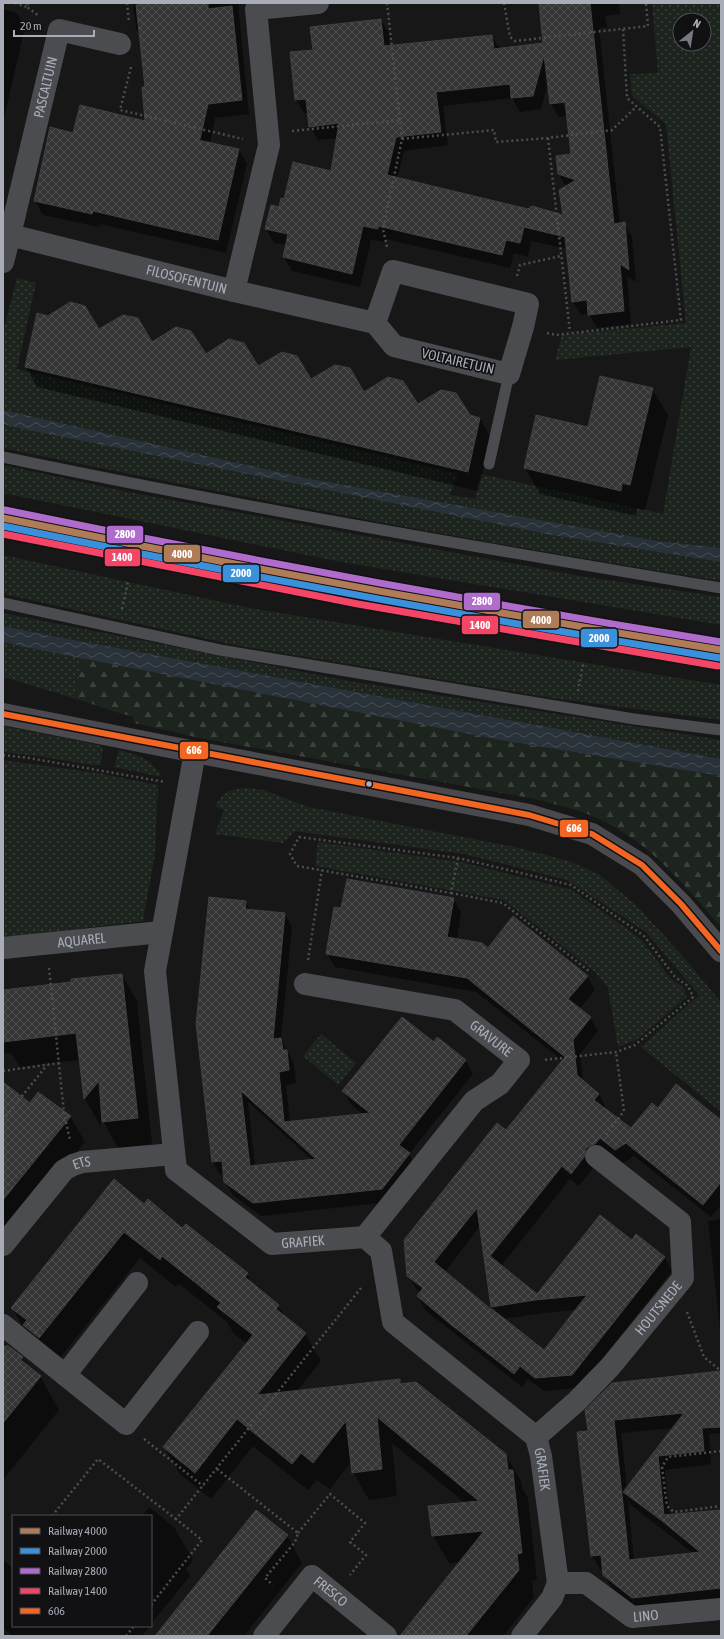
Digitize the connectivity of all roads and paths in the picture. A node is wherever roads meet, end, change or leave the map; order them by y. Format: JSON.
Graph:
{"nodes":[{"id":1,"x":15,"y":3,"type":"edge"},
{"id":2,"x":318,"y":3,"type":"edge"},
{"id":3,"x":387,"y":3,"type":"edge"},
{"id":4,"x":504,"y":3,"type":"edge"},
{"id":5,"x":646,"y":3,"type":"edge"},
{"id":6,"x":27,"y":8,"type":"dead end"},
{"id":7,"x":623,"y":28,"type":"junction"},
{"id":8,"x":120,"y":44,"type":"joint"},
{"id":9,"x":636,"y":107,"type":"junction"},
{"id":10,"x":401,"y":120,"type":"junction"},
{"id":11,"x":548,"y":138,"type":"junction"},
{"id":12,"x":268,"y":139,"type":"junction"},
{"id":13,"x":402,"y":139,"type":"junction"},
{"id":14,"x":10,"y":235,"type":"junction"},
{"id":15,"x":561,"y":256,"type":"junction"},
{"id":16,"x":3,"y":262,"type":"edge"},
{"id":17,"x":393,"y":271,"type":"junction"},
{"id":18,"x":234,"y":291,"type":"junction"},
{"id":19,"x":511,"y":300,"type":"junction"},
{"id":20,"x":375,"y":323,"type":"junction"},
{"id":21,"x":523,"y":327,"type":"junction"},
{"id":22,"x":570,"y":332,"type":"junction"},
{"id":23,"x":509,"y":374,"type":"junction"},
{"id":24,"x":3,"y":457,"type":"edge"},
{"id":25,"x":489,"y":464,"type":"dead end"},
{"id":26,"x":128,"y":582,"type":"dead end"},
{"id":27,"x":721,"y":588,"type":"edge"},
{"id":28,"x":3,"y":603,"type":"edge"},
{"id":29,"x":121,"y":613,"type":"dead end"},
{"id":30,"x":583,"y":664,"type":"dead end"},
{"id":31,"x":577,"y":692,"type":"dead end"},
{"id":32,"x":3,"y":714,"type":"edge"},
{"id":33,"x":721,"y":730,"type":"edge"},
{"id":34,"x":194,"y":752,"type":"junction"},
{"id":35,"x":3,"y":755,"type":"edge"},
{"id":36,"x":188,"y":786,"type":"junction"},
{"id":37,"x":458,"y":858,"type":"junction"},
{"id":38,"x":322,"y":870,"type":"junction"},
{"id":39,"x":451,"y":893,"type":"junction"},
{"id":40,"x":161,"y":932,"type":"junction"},
{"id":41,"x":48,"y":944,"type":"junction"},
{"id":42,"x":3,"y":948,"type":"edge"},
{"id":43,"x":721,"y":952,"type":"edge"},
{"id":44,"x":589,"y":971,"type":"dead end"},
{"id":45,"x":305,"y":984,"type":"joint"},
{"id":46,"x":616,"y":1052,"type":"junction"},
{"id":47,"x":518,"y":1060,"type":"junction"},
{"id":48,"x":59,"y":1063,"type":"junction"},
{"id":49,"x":47,"y":1065,"type":"junction"},
{"id":50,"x":3,"y":1071,"type":"edge"},
{"id":51,"x":3,"y":1120,"type":"edge"},
{"id":52,"x":174,"y":1154,"type":"junction"},
{"id":53,"x":596,"y":1156,"type":"joint"},
{"id":54,"x":73,"y":1164,"type":"junction"},
{"id":55,"x":365,"y":1237,"type":"junction"},
{"id":56,"x":3,"y":1245,"type":"edge"},
{"id":57,"x":383,"y":1261,"type":"junction"},
{"id":58,"x":137,"y":1283,"type":"dead end"},
{"id":59,"x":677,"y":1286,"type":"junction"},
{"id":60,"x":3,"y":1326,"type":"edge"},
{"id":61,"x":198,"y":1332,"type":"dead end"},
{"id":62,"x":721,"y":1370,"type":"edge"},
{"id":63,"x":64,"y":1375,"type":"junction"},
{"id":64,"x":126,"y":1424,"type":"junction"},
{"id":65,"x":536,"y":1437,"type":"junction"},
{"id":66,"x":721,"y":1451,"type":"edge"},
{"id":67,"x":217,"y":1469,"type":"junction"},
{"id":68,"x":203,"y":1486,"type":"junction"},
{"id":69,"x":721,"y":1506,"type":"edge"},
{"id":70,"x":53,"y":1515,"type":"edge"},
{"id":71,"x":176,"y":1519,"type":"junction"},
{"id":72,"x":298,"y":1533,"type":"junction"},
{"id":73,"x":558,"y":1583,"type":"junction"},
{"id":74,"x":335,"y":1594,"type":"junction"},
{"id":75,"x":293,"y":1600,"type":"junction"},
{"id":76,"x":152,"y":1604,"type":"edge"},
{"id":77,"x":721,"y":1609,"type":"edge"},
{"id":78,"x":133,"y":1627,"type":"edge"},
{"id":79,"x":373,"y":1632,"type":"edge"},
{"id":80,"x":126,"y":1636,"type":"edge"},
{"id":81,"x":264,"y":1636,"type":"edge"},
{"id":82,"x":522,"y":1636,"type":"edge"}],
"edges":[{"from":1,"to":6,"type":"path"},
{"from":2,"to":12,"type":"street","name":"FILOSOFENTUIN"},
{"from":3,"to":10,"type":"path"},
{"from":4,"to":7,"type":"path"},
{"from":5,"to":7,"type":"path"},
{"from":7,"to":9,"type":"path"},
{"from":8,"to":12,"type":"path"},
{"from":8,"to":14,"type":"street","name":"PASCALTUIN"},
{"from":9,"to":11,"type":"path"},
{"from":9,"to":22,"type":"path"},
{"from":10,"to":12,"type":"path"},
{"from":10,"to":13,"type":"path"},
{"from":11,"to":13,"type":"path"},
{"from":11,"to":15,"type":"path"},
{"from":12,"to":18,"type":"street","name":"FILOSOFENTUIN"},
{"from":13,"to":17,"type":"path"},
{"from":14,"to":16,"type":"street"},
{"from":14,"to":18,"type":"street","name":"FILOSOFENTUIN"},
{"from":15,"to":19,"type":"path"},
{"from":15,"to":22,"type":"path"},
{"from":17,"to":19,"type":"street","name":"VOLTAIRETUIN"},
{"from":17,"to":20,"type":"street"},
{"from":18,"to":20,"type":"street"},
{"from":19,"to":21,"type":"street","name":"VOLTAIRETUIN"},
{"from":20,"to":23,"type":"street","name":"VOLTAIRETUIN"},
{"from":21,"to":22,"type":"path"},
{"from":21,"to":23,"type":"street","name":"VOLTAIRETUIN"},
{"from":23,"to":25,"type":"lane"},
{"from":24,"to":27,"type":"lane"},
{"from":26,"to":29,"type":"path"},
{"from":28,"to":33,"type":"lane"},
{"from":30,"to":31,"type":"path"},
{"from":32,"to":34,"type":"main road"},
{"from":34,"to":36,"type":"street","name":"GRAFIEK"},
{"from":34,"to":43,"type":"main road"},
{"from":35,"to":36,"type":"path"},
{"from":36,"to":40,"type":"street","name":"GRAFIEK"},
{"from":37,"to":38,"type":"path"},
{"from":37,"to":39,"type":"path"},
{"from":37,"to":46,"type":"path"},
{"from":38,"to":39,"type":"path"},
{"from":38,"to":45,"type":"path"},
{"from":39,"to":44,"type":"path"},
{"from":40,"to":41,"type":"street","name":"AQUAREL"},
{"from":40,"to":52,"type":"street","name":"GRAFIEK"},
{"from":41,"to":42,"type":"street","name":"AQUAREL"},
{"from":41,"to":48,"type":"path"},
{"from":45,"to":47,"type":"street","name":"GRAVURE"},
{"from":46,"to":47,"type":"path"},
{"from":46,"to":53,"type":"path"},
{"from":47,"to":55,"type":"street","name":"GRAVURE"},
{"from":48,"to":49,"type":"path"},
{"from":48,"to":54,"type":"path"},
{"from":49,"to":50,"type":"path"},
{"from":49,"to":51,"type":"path"},
{"from":52,"to":54,"type":"street","name":"ETS"},
{"from":52,"to":55,"type":"street","name":"GRAFIEK"},
{"from":53,"to":59,"type":"street","name":"HOUTSNEDE"},
{"from":54,"to":56,"type":"street","name":"ETS"},
{"from":55,"to":57,"type":"street","name":"GRAFIEK"},
{"from":57,"to":65,"type":"street","name":"GRAFIEK"},
{"from":57,"to":67,"type":"path"},
{"from":58,"to":63,"type":"street"},
{"from":59,"to":62,"type":"path"},
{"from":59,"to":65,"type":"street","name":"HOUTSNEDE"},
{"from":60,"to":63,"type":"street"},
{"from":61,"to":64,"type":"street"},
{"from":63,"to":64,"type":"street"},
{"from":64,"to":68,"type":"path"},
{"from":65,"to":73,"type":"street","name":"GRAFIEK"},
{"from":66,"to":69,"type":"path"},
{"from":67,"to":68,"type":"path"},
{"from":67,"to":72,"type":"path"},
{"from":68,"to":71,"type":"path"},
{"from":70,"to":71,"type":"path"},
{"from":71,"to":76,"type":"path"},
{"from":72,"to":74,"type":"path"},
{"from":72,"to":75,"type":"path"},
{"from":73,"to":77,"type":"street","name":"LINO"},
{"from":73,"to":82,"type":"street"},
{"from":74,"to":75,"type":"street","name":"FRESCO"},
{"from":74,"to":79,"type":"street","name":"FRESCO"},
{"from":75,"to":81,"type":"street","name":"FRESCO"},
{"from":78,"to":80,"type":"path"}]}
